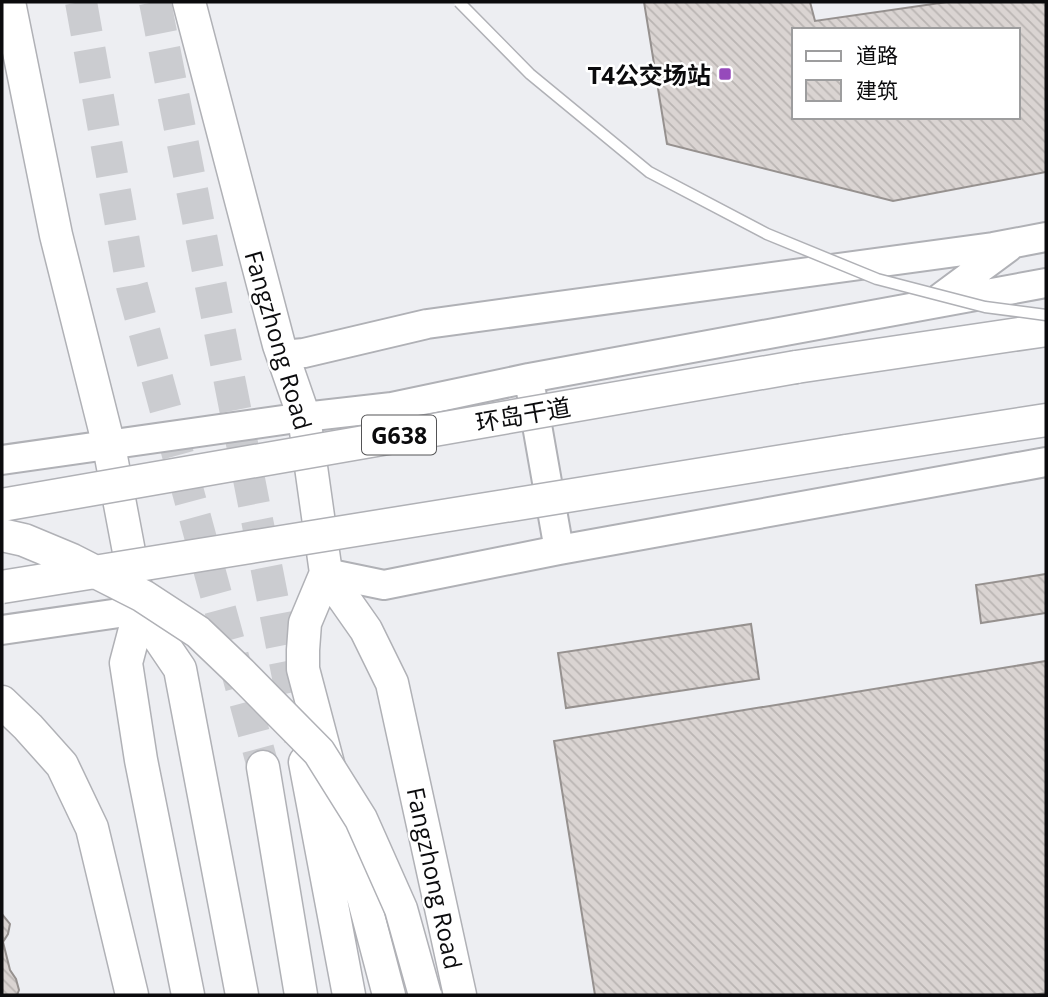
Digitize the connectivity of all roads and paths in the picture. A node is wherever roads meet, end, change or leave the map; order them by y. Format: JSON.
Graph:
{"nodes":[{"id":1,"x":9,"y":2,"type":"edge"},
{"id":2,"x":189,"y":2,"type":"edge"},
{"id":3,"x":459,"y":2,"type":"edge"},
{"id":4,"x":1046,"y":237,"type":"edge"},
{"id":5,"x":1014,"y":244,"type":"junction"},
{"id":6,"x":1046,"y":283,"type":"edge"},
{"id":7,"x":930,"y":304,"type":"junction"},
{"id":8,"x":1046,"y":315,"type":"edge"},
{"id":9,"x":1046,"y":330,"type":"edge"},
{"id":10,"x":282,"y":355,"type":"junction"},
{"id":11,"x":529,"y":378,"type":"junction"},
{"id":12,"x":304,"y":417,"type":"junction"},
{"id":13,"x":1046,"y":420,"type":"edge"},
{"id":14,"x":109,"y":446,"type":"junction"},
{"id":15,"x":2,"y":460,"type":"edge"},
{"id":16,"x":1046,"y":462,"type":"edge"},
{"id":17,"x":2,"y":505,"type":"edge"},
{"id":18,"x":2,"y":535,"type":"edge"},
{"id":19,"x":559,"y":550,"type":"junction"},
{"id":20,"x":326,"y":573,"type":"junction"},
{"id":21,"x":2,"y":587,"type":"edge"},
{"id":22,"x":141,"y":610,"type":"junction"},
{"id":23,"x":2,"y":630,"type":"edge"},
{"id":24,"x":2,"y":702,"type":"edge"},
{"id":25,"x":305,"y":762,"type":"tunnel mouth"},
{"id":26,"x":263,"y":767,"type":"tunnel mouth"},
{"id":27,"x":132,"y":995,"type":"edge"},
{"id":28,"x":188,"y":995,"type":"edge"},
{"id":29,"x":242,"y":995,"type":"edge"},
{"id":30,"x":301,"y":995,"type":"edge"},
{"id":31,"x":349,"y":995,"type":"edge"},
{"id":32,"x":389,"y":995,"type":"edge"},
{"id":33,"x":425,"y":995,"type":"edge"},
{"id":34,"x":460,"y":995,"type":"edge"}],
"edges":[{"from":1,"to":14,"type":"highway"},
{"from":2,"to":10,"type":"highway","name":"Fangzhong Road"},
{"from":3,"to":8,"type":"lane","bridge":true},
{"from":4,"to":5,"type":"main road"},
{"from":5,"to":7,"type":"main road"},
{"from":5,"to":10,"type":"main road"},
{"from":6,"to":7,"type":"main road"},
{"from":7,"to":11,"type":"main road"},
{"from":9,"to":17,"type":"highway","name":"环岛干道","number":"G638","bridge":true},
{"from":10,"to":12,"type":"highway","name":"Fangzhong Road"},
{"from":11,"to":12,"type":"main road"},
{"from":11,"to":19,"type":"main road"},
{"from":12,"to":14,"type":"main road"},
{"from":12,"to":20,"type":"highway","name":"Fangzhong Road"},
{"from":13,"to":21,"type":"highway","bridge":true},
{"from":14,"to":15,"type":"main road"},
{"from":14,"to":22,"type":"highway"},
{"from":16,"to":19,"type":"main road"},
{"from":18,"to":33,"type":"highway","bridge":true},
{"from":19,"to":20,"type":"main road"},
{"from":20,"to":32,"type":"highway"},
{"from":20,"to":34,"type":"highway","name":"Fangzhong Road"},
{"from":22,"to":23,"type":"main road"},
{"from":22,"to":28,"type":"highway"},
{"from":22,"to":29,"type":"highway"},
{"from":24,"to":27,"type":"highway"},
{"from":25,"to":31,"type":"highway"},
{"from":26,"to":30,"type":"highway"}]}
